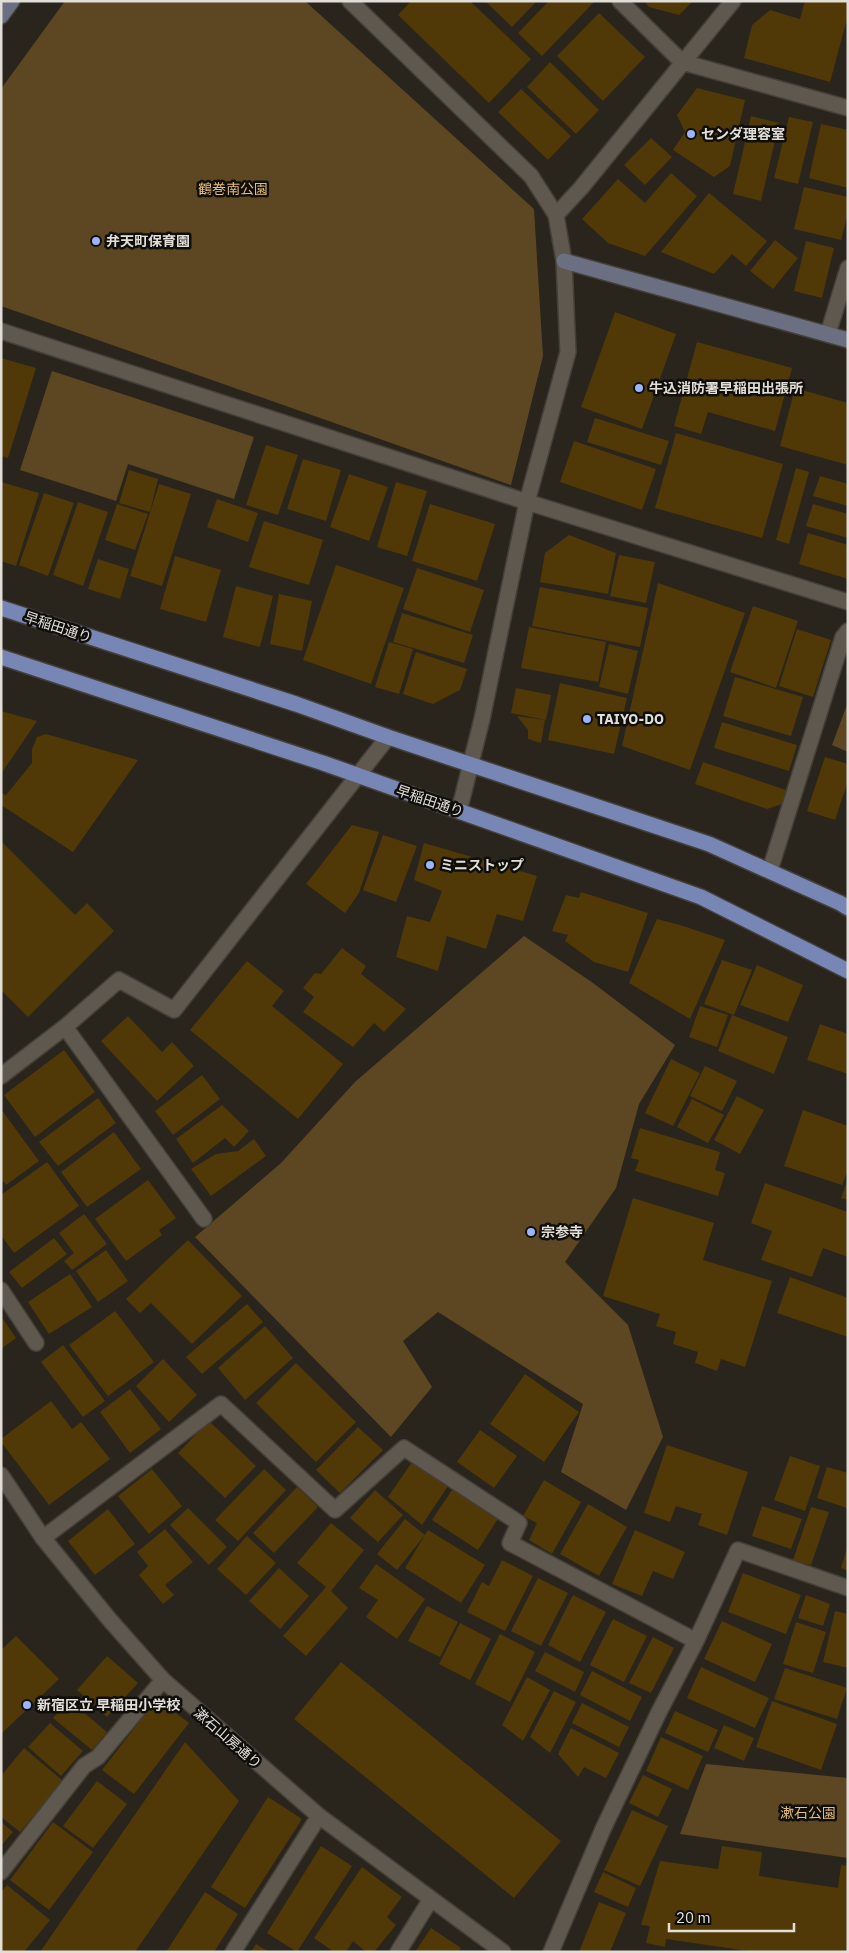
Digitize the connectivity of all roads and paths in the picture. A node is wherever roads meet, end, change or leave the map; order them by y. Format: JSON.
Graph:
{"nodes":[{"id":1,"x":12,"y":1,"type":"edge"},
{"id":2,"x":350,"y":1,"type":"edge"},
{"id":3,"x":620,"y":1,"type":"edge"},
{"id":4,"x":733,"y":1,"type":"edge"},
{"id":5,"x":1,"y":16,"type":"edge"},
{"id":6,"x":682,"y":62,"type":"junction"},
{"id":7,"x":848,"y":108,"type":"edge"},
{"id":8,"x":556,"y":215,"type":"junction"},
{"id":9,"x":564,"y":261,"type":"junction"},
{"id":10,"x":848,"y":268,"type":"edge"},
{"id":11,"x":1,"y":331,"type":"edge"},
{"id":12,"x":828,"y":334,"type":"junction"},
{"id":13,"x":848,"y":340,"type":"edge"},
{"id":14,"x":527,"y":502,"type":"junction"},
{"id":15,"x":848,"y":602,"type":"edge"},
{"id":16,"x":1,"y":608,"type":"edge"},
{"id":17,"x":848,"y":631,"type":"edge"},
{"id":18,"x":1,"y":657,"type":"edge"},
{"id":19,"x":388,"y":737,"type":"junction"},
{"id":20,"x":471,"y":764,"type":"junction"},
{"id":21,"x":357,"y":775,"type":"junction"},
{"id":22,"x":458,"y":811,"type":"junction"},
{"id":23,"x":770,"y":870,"type":"junction"},
{"id":24,"x":845,"y":903,"type":"edge"},
{"id":25,"x":848,"y":971,"type":"edge"},
{"id":26,"x":65,"y":1027,"type":"junction"},
{"id":27,"x":1,"y":1076,"type":"edge"},
{"id":28,"x":204,"y":1219,"type":"dead end"},
{"id":29,"x":1,"y":1290,"type":"edge"},
{"id":30,"x":36,"y":1343,"type":"dead end"},
{"id":31,"x":1,"y":1475,"type":"edge"},
{"id":32,"x":43,"y":1538,"type":"junction"},
{"id":33,"x":848,"y":1588,"type":"edge"},
{"id":34,"x":696,"y":1642,"type":"junction"},
{"id":35,"x":163,"y":1680,"type":"junction"},
{"id":36,"x":319,"y":1816,"type":"junction"},
{"id":37,"x":1,"y":1872,"type":"edge"},
{"id":38,"x":431,"y":1899,"type":"junction"},
{"id":39,"x":232,"y":1952,"type":"edge"},
{"id":40,"x":398,"y":1952,"type":"edge"},
{"id":41,"x":503,"y":1952,"type":"edge"},
{"id":42,"x":551,"y":1952,"type":"edge"}],
"edges":[{"from":1,"to":5,"type":"street"},
{"from":2,"to":8,"type":"street"},
{"from":3,"to":6,"type":"street"},
{"from":4,"to":6,"type":"street"},
{"from":6,"to":7,"type":"street"},
{"from":6,"to":8,"type":"street"},
{"from":8,"to":9,"type":"street"},
{"from":9,"to":12,"type":"street"},
{"from":9,"to":14,"type":"street"},
{"from":10,"to":12,"type":"street"},
{"from":11,"to":14,"type":"street"},
{"from":12,"to":13,"type":"street"},
{"from":14,"to":15,"type":"street"},
{"from":14,"to":20,"type":"street"},
{"from":16,"to":19,"type":"main road","name":"早稲田通り"},
{"from":17,"to":23,"type":"street"},
{"from":18,"to":21,"type":"main road","name":"早稲田通り"},
{"from":19,"to":20,"type":"main road","name":"早稲田通り"},
{"from":19,"to":21,"type":"street"},
{"from":20,"to":22,"type":"street"},
{"from":20,"to":23,"type":"main road","name":"早稲田通り"},
{"from":21,"to":22,"type":"main road","name":"早稲田通り"},
{"from":21,"to":26,"type":"street"},
{"from":22,"to":25,"type":"main road","name":"早稲田通り"},
{"from":23,"to":24,"type":"main road","name":"早稲田通り"},
{"from":26,"to":27,"type":"street"},
{"from":26,"to":28,"type":"street"},
{"from":29,"to":30,"type":"street"},
{"from":31,"to":32,"type":"street","name":"漱石山房通り"},
{"from":32,"to":34,"type":"street"},
{"from":32,"to":35,"type":"street","name":"漱石山房通り"},
{"from":33,"to":34,"type":"street"},
{"from":34,"to":42,"type":"street"},
{"from":35,"to":36,"type":"street","name":"漱石山房通り"},
{"from":35,"to":37,"type":"street"},
{"from":36,"to":38,"type":"street","name":"漱石山房通り"},
{"from":36,"to":39,"type":"street"},
{"from":38,"to":40,"type":"street"},
{"from":38,"to":41,"type":"street","name":"漱石山房通り"}]}
